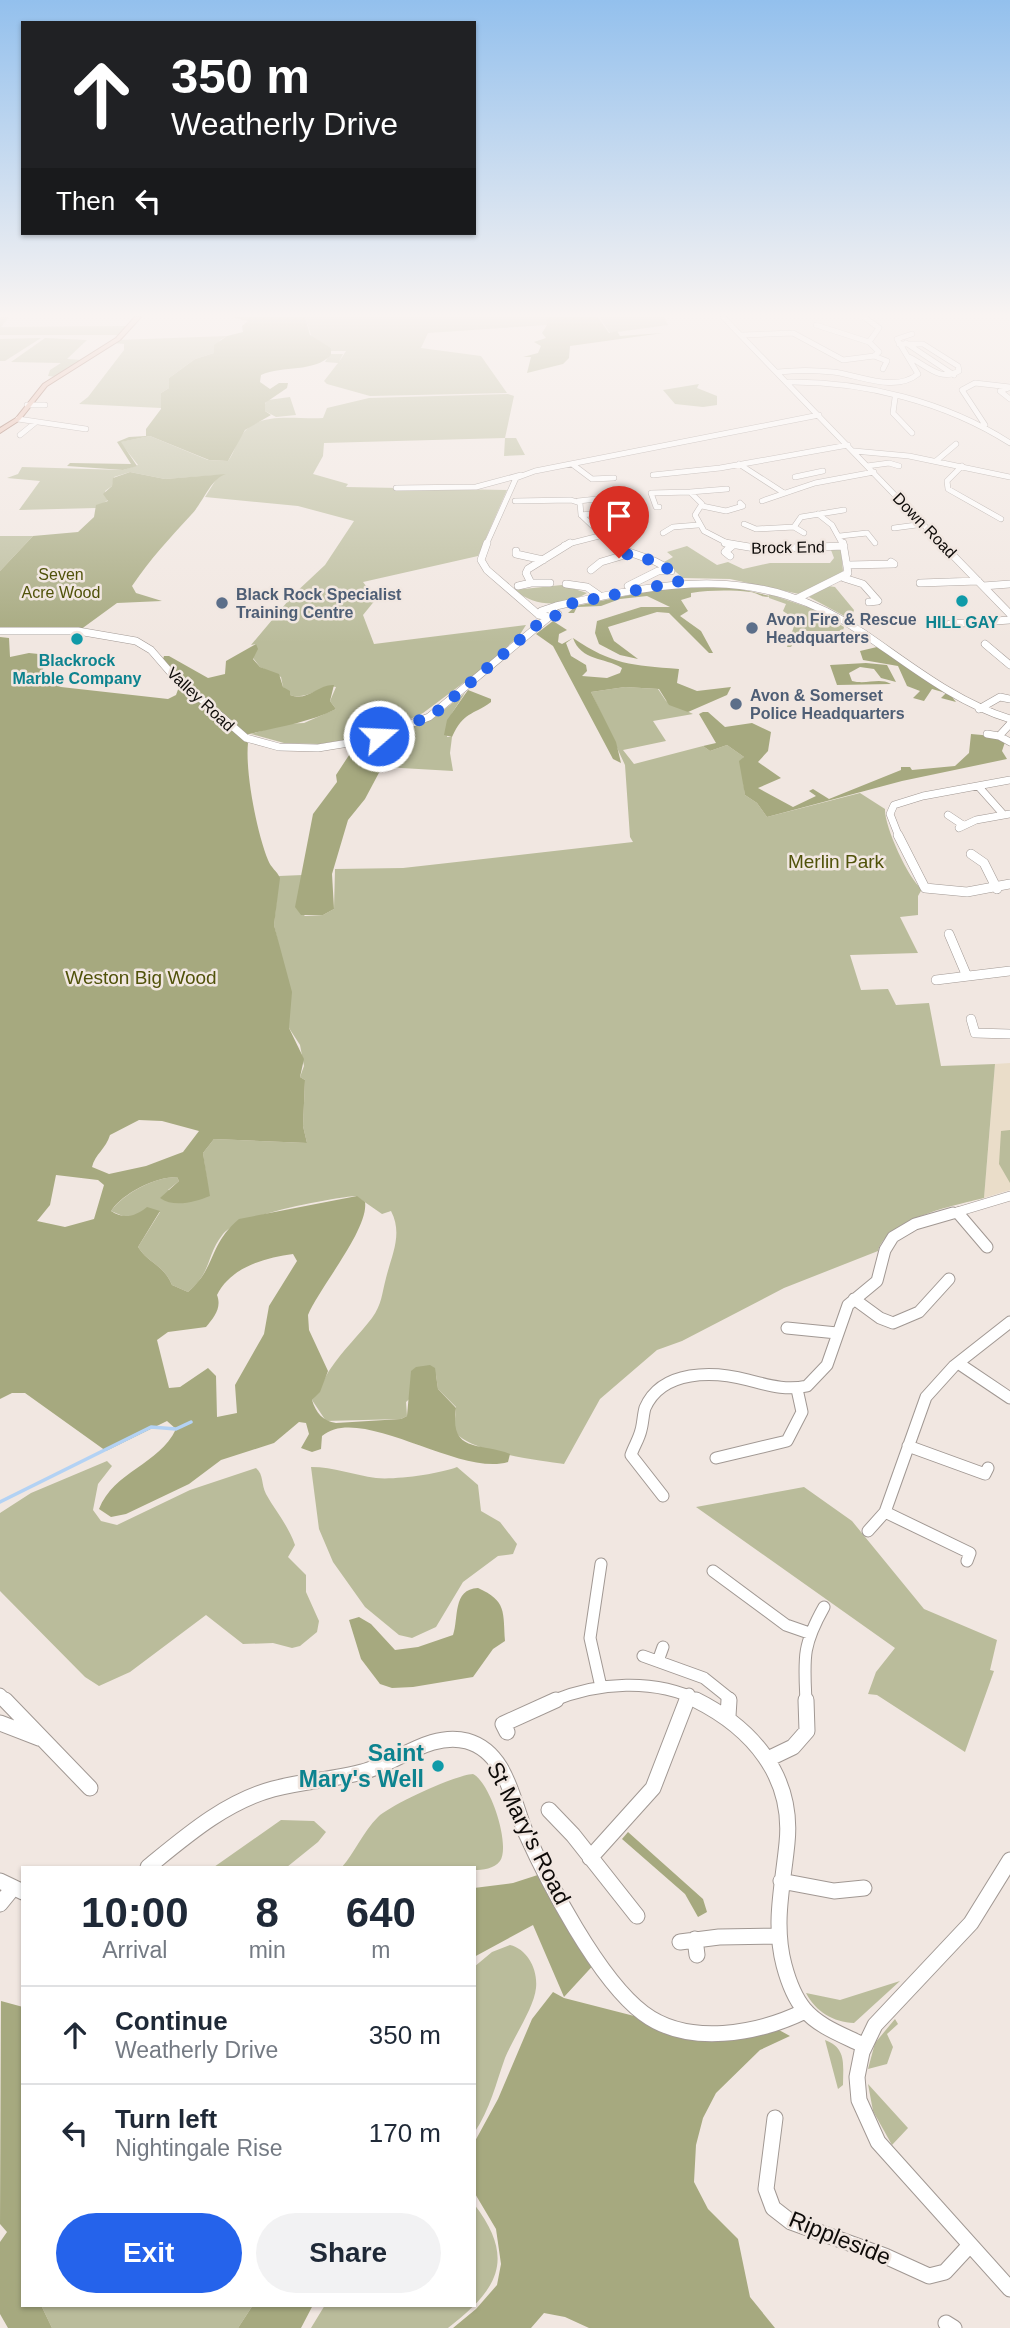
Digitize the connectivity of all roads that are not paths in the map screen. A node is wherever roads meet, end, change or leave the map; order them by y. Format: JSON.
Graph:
{"nodes":[{"id":1,"x":32,"y":426,"type":"edge"},
{"id":2,"x":58,"y":426,"type":"edge"},
{"id":3,"x":765,"y":426,"type":"edge"},
{"id":4,"x":829,"y":426,"type":"edge"},
{"id":5,"x":903,"y":426,"type":"edge"},
{"id":6,"x":986,"y":426,"type":"edge"},
{"id":7,"x":72,"y":428,"type":"junction"},
{"id":8,"x":86,"y":429,"type":"dead end"},
{"id":9,"x":909,"y":432,"type":"dead end"},
{"id":10,"x":20,"y":435,"type":"dead end"},
{"id":11,"x":65,"y":437,"type":"dead end"},
{"id":12,"x":948,"y":442,"type":"dead end"},
{"id":13,"x":1010,"y":443,"type":"edge"},
{"id":14,"x":848,"y":445,"type":"junction"},
{"id":15,"x":854,"y":451,"type":"junction"},
{"id":16,"x":936,"y":461,"type":"junction"},
{"id":17,"x":572,"y":464,"type":"junction"},
{"id":18,"x":739,"y":464,"type":"junction"},
{"id":19,"x":899,"y":465,"type":"dead end"},
{"id":20,"x":867,"y":466,"type":"junction"},
{"id":21,"x":962,"y":466,"type":"junction"},
{"id":22,"x":874,"y":472,"type":"junction"},
{"id":23,"x":522,"y":475,"type":"junction"},
{"id":24,"x":658,"y":475,"type":"dead end"},
{"id":25,"x":795,"y":477,"type":"dead end"},
{"id":26,"x":1010,"y":477,"type":"edge"},
{"id":27,"x":614,"y":478,"type":"dead end"},
{"id":28,"x":828,"y":481,"type":"junction"},
{"id":29,"x":396,"y":488,"type":"dead end"},
{"id":30,"x":727,"y":489,"type":"dead end"},
{"id":31,"x":690,"y":492,"type":"junction"},
{"id":32,"x":784,"y":494,"type":"junction"},
{"id":33,"x":616,"y":497,"type":"dead end"},
{"id":34,"x":515,"y":501,"type":"dead end"},
{"id":35,"x":578,"y":501,"type":"junction"},
{"id":36,"x":762,"y":501,"type":"dead end"},
{"id":37,"x":743,"y":505,"type":"dead end"},
{"id":38,"x":702,"y":506,"type":"junction"},
{"id":39,"x":655,"y":508,"type":"dead end"},
{"id":40,"x":842,"y":511,"type":"dead end"},
{"id":41,"x":610,"y":512,"type":"dead end"},
{"id":42,"x":818,"y":513,"type":"junction"},
{"id":43,"x":580,"y":515,"type":"junction"},
{"id":44,"x":997,"y":517,"type":"dead end"},
{"id":45,"x":744,"y":524,"type":"dead end"},
{"id":46,"x":924,"y":524,"type":"junction"},
{"id":47,"x":698,"y":525,"type":"junction"},
{"id":48,"x":794,"y":527,"type":"junction"},
{"id":49,"x":894,"y":528,"type":"dead end"},
{"id":50,"x":662,"y":530,"type":"dead end"},
{"id":51,"x":804,"y":533,"type":"dead end"},
{"id":52,"x":603,"y":535,"type":"junction"},
{"id":53,"x":840,"y":536,"type":"junction"},
{"id":54,"x":875,"y":543,"type":"dead end"},
{"id":55,"x":733,"y":545,"type":"junction"},
{"id":56,"x":844,"y":546,"type":"junction"},
{"id":57,"x":514,"y":553,"type":"dead end"},
{"id":58,"x":725,"y":553,"type":"dead end"},
{"id":59,"x":628,"y":554,"type":"junction"},
{"id":60,"x":544,"y":560,"type":"junction"},
{"id":61,"x":894,"y":564,"type":"dead end"},
{"id":62,"x":848,"y":565,"type":"junction"},
{"id":63,"x":596,"y":568,"type":"dead end"},
{"id":64,"x":669,"y":570,"type":"junction"},
{"id":65,"x":844,"y":578,"type":"junction"},
{"id":66,"x":681,"y":581,"type":"junction"},
{"id":67,"x":531,"y":583,"type":"junction"},
{"id":68,"x":550,"y":583,"type":"dead end"},
{"id":69,"x":571,"y":583,"type":"dead end"},
{"id":70,"x":981,"y":583,"type":"junction"},
{"id":71,"x":1010,"y":583,"type":"edge"},
{"id":72,"x":924,"y":584,"type":"dead end"},
{"id":73,"x":518,"y":586,"type":"dead end"},
{"id":74,"x":628,"y":586,"type":"dead end"},
{"id":75,"x":600,"y":596,"type":"junction"},
{"id":76,"x":798,"y":598,"type":"junction"},
{"id":77,"x":869,"y":602,"type":"dead end"},
{"id":78,"x":569,"y":604,"type":"junction"},
{"id":79,"x":544,"y":612,"type":"junction"},
{"id":80,"x":558,"y":612,"type":"junction"},
{"id":81,"x":1010,"y":614,"type":"edge"},
{"id":82,"x":549,"y":617,"type":"junction"},
{"id":83,"x":1010,"y":620,"type":"edge"},
{"id":84,"x":538,"y":624,"type":"junction"},
{"id":85,"x":950,"y":624,"type":"dead end"},
{"id":86,"x":0,"y":631,"type":"edge"},
{"id":87,"x":985,"y":644,"type":"dead end"},
{"id":88,"x":1010,"y":665,"type":"edge"},
{"id":89,"x":1010,"y":699,"type":"edge"},
{"id":90,"x":979,"y":709,"type":"junction"},
{"id":91,"x":1010,"y":721,"type":"edge"},
{"id":92,"x":987,"y":734,"type":"dead end"},
{"id":93,"x":999,"y":736,"type":"junction"},
{"id":94,"x":1010,"y":742,"type":"edge"},
{"id":95,"x":1010,"y":780,"type":"edge"},
{"id":96,"x":979,"y":787,"type":"junction"},
{"id":97,"x":1006,"y":814,"type":"edge"},
{"id":98,"x":948,"y":815,"type":"dead end"},
{"id":99,"x":978,"y":856,"type":"dead end"},
{"id":100,"x":1010,"y":884,"type":"edge"},
{"id":101,"x":997,"y":889,"type":"junction"},
{"id":102,"x":947,"y":937,"type":"dead end"},
{"id":103,"x":1010,"y":971,"type":"edge"},
{"id":104,"x":966,"y":974,"type":"junction"},
{"id":105,"x":936,"y":980,"type":"dead end"},
{"id":106,"x":971,"y":1019,"type":"dead end"},
{"id":107,"x":1010,"y":1034,"type":"edge"},
{"id":108,"x":1010,"y":1196,"type":"edge"},
{"id":109,"x":957,"y":1212,"type":"junction"},
{"id":110,"x":987,"y":1247,"type":"dead end"},
{"id":111,"x":950,"y":1283,"type":"dead end"},
{"id":112,"x":854,"y":1299,"type":"junction"},
{"id":113,"x":1010,"y":1322,"type":"edge"},
{"id":114,"x":792,"y":1326,"type":"dead end"},
{"id":115,"x":837,"y":1334,"type":"junction"},
{"id":116,"x":958,"y":1363,"type":"junction"},
{"id":117,"x":797,"y":1389,"type":"junction"},
{"id":118,"x":1010,"y":1398,"type":"edge"},
{"id":119,"x":908,"y":1446,"type":"junction"},
{"id":120,"x":720,"y":1455,"type":"dead end"},
{"id":121,"x":985,"y":1474,"type":"dead end"},
{"id":122,"x":663,"y":1491,"type":"dead end"},
{"id":123,"x":885,"y":1512,"type":"junction"},
{"id":124,"x":868,"y":1531,"type":"dead end"},
{"id":125,"x":970,"y":1553,"type":"dead end"},
{"id":126,"x":604,"y":1571,"type":"dead end"},
{"id":127,"x":716,"y":1576,"type":"dead end"},
{"id":128,"x":824,"y":1607,"type":"dead end"},
{"id":129,"x":809,"y":1633,"type":"junction"},
{"id":130,"x":663,"y":1647,"type":"dead end"},
{"id":131,"x":643,"y":1656,"type":"dead end"},
{"id":132,"x":658,"y":1661,"type":"junction"},
{"id":133,"x":601,"y":1687,"type":"junction"},
{"id":134,"x":0,"y":1694,"type":"edge"},
{"id":135,"x":689,"y":1694,"type":"junction"},
{"id":136,"x":728,"y":1716,"type":"junction"},
{"id":137,"x":0,"y":1723,"type":"edge"},
{"id":138,"x":508,"y":1732,"type":"dead end"},
{"id":139,"x":41,"y":1738,"type":"junction"},
{"id":140,"x":768,"y":1759,"type":"junction"},
{"id":141,"x":90,"y":1788,"type":"dead end"},
{"id":142,"x":549,"y":1810,"type":"dead end"},
{"id":143,"x":590,"y":1858,"type":"junction"},
{"id":144,"x":1010,"y":1860,"type":"edge"},
{"id":145,"x":149,"y":1866,"type":"edge"},
{"id":146,"x":0,"y":1881,"type":"edge"},
{"id":147,"x":781,"y":1881,"type":"junction"},
{"id":148,"x":18,"y":1890,"type":"edge"},
{"id":149,"x":856,"y":1891,"type":"dead end"},
{"id":150,"x":0,"y":1905,"type":"edge"},
{"id":151,"x":637,"y":1916,"type":"dead end"},
{"id":152,"x":779,"y":1937,"type":"junction"},
{"id":153,"x":697,"y":1955,"type":"dead end"},
{"id":154,"x":805,"y":2011,"type":"junction"},
{"id":155,"x":863,"y":2045,"type":"junction"},
{"id":156,"x":775,"y":2118,"type":"dead end"},
{"id":157,"x":969,"y":2246,"type":"junction"},
{"id":158,"x":1010,"y":2289,"type":"edge"}],
"edges":[{"from":1,"to":10,"type":"street"},
{"from":2,"to":7,"type":"street"},
{"from":3,"to":17,"type":"street"},
{"from":4,"to":14,"type":"street","name":"Down Road"},
{"from":5,"to":9,"type":"street"},
{"from":6,"to":13,"type":"street"},
{"from":7,"to":8,"type":"street"},
{"from":7,"to":11,"type":"street"},
{"from":12,"to":16,"type":"street"},
{"from":14,"to":15,"type":"street","name":"Down Road"},
{"from":14,"to":18,"type":"street"},
{"from":15,"to":16,"type":"street"},
{"from":15,"to":20,"type":"street","name":"Down Road"},
{"from":16,"to":21,"type":"street"},
{"from":17,"to":23,"type":"street"},
{"from":17,"to":27,"type":"street"},
{"from":18,"to":24,"type":"street"},
{"from":18,"to":32,"type":"street"},
{"from":19,"to":20,"type":"street"},
{"from":20,"to":22,"type":"street","name":"Down Road"},
{"from":21,"to":26,"type":"street"},
{"from":21,"to":44,"type":"street"},
{"from":22,"to":28,"type":"street"},
{"from":22,"to":46,"type":"street","name":"Down Road"},
{"from":23,"to":29,"type":"street"},
{"from":23,"to":79,"type":"street"},
{"from":25,"to":28,"type":"street"},
{"from":28,"to":32,"type":"street"},
{"from":30,"to":31,"type":"street"},
{"from":31,"to":38,"type":"street"},
{"from":31,"to":39,"type":"street"},
{"from":32,"to":36,"type":"street"},
{"from":33,"to":35,"type":"street"},
{"from":34,"to":35,"type":"street"},
{"from":35,"to":43,"type":"street"},
{"from":37,"to":38,"type":"street"},
{"from":38,"to":47,"type":"street"},
{"from":40,"to":42,"type":"street"},
{"from":41,"to":43,"type":"street"},
{"from":42,"to":48,"type":"street"},
{"from":42,"to":53,"type":"street"},
{"from":43,"to":52,"type":"street"},
{"from":45,"to":48,"type":"street"},
{"from":46,"to":49,"type":"street"},
{"from":46,"to":70,"type":"street","name":"Down Road"},
{"from":47,"to":50,"type":"street"},
{"from":47,"to":55,"type":"street","name":"Brock End"},
{"from":48,"to":51,"type":"street"},
{"from":52,"to":59,"type":"street"},
{"from":52,"to":60,"type":"street"},
{"from":53,"to":54,"type":"street"},
{"from":53,"to":56,"type":"street"},
{"from":55,"to":56,"type":"street","name":"Brock End"},
{"from":55,"to":58,"type":"street","name":"Brock End"},
{"from":56,"to":62,"type":"street"},
{"from":57,"to":60,"type":"street"},
{"from":59,"to":63,"type":"street"},
{"from":59,"to":64,"type":"street"},
{"from":60,"to":67,"type":"street"},
{"from":61,"to":62,"type":"street"},
{"from":62,"to":65,"type":"street"},
{"from":64,"to":66,"type":"street"},
{"from":64,"to":74,"type":"street"},
{"from":65,"to":76,"type":"street"},
{"from":65,"to":77,"type":"street"},
{"from":66,"to":75,"type":"street"},
{"from":66,"to":76,"type":"street"},
{"from":67,"to":68,"type":"street"},
{"from":67,"to":73,"type":"street"},
{"from":69,"to":75,"type":"street"},
{"from":70,"to":71,"type":"street"},
{"from":70,"to":72,"type":"street"},
{"from":70,"to":81,"type":"street","name":"Down Road"},
{"from":75,"to":78,"type":"street"},
{"from":76,"to":90,"type":"street"},
{"from":78,"to":79,"type":"street"},
{"from":78,"to":80,"type":"street","name":"Valley Road"},
{"from":79,"to":80,"type":"street"},
{"from":79,"to":82,"type":"street"},
{"from":79,"to":84,"type":"street","name":"Valley Road"},
{"from":80,"to":82,"type":"street","name":"Valley Road"},
{"from":82,"to":84,"type":"street","name":"Valley Road"},
{"from":83,"to":85,"type":"street"},
{"from":84,"to":86,"type":"street","name":"Valley Road"},
{"from":87,"to":88,"type":"street"},
{"from":89,"to":90,"type":"street"},
{"from":90,"to":91,"type":"street"},
{"from":91,"to":93,"type":"street"},
{"from":92,"to":93,"type":"street"},
{"from":93,"to":94,"type":"street"},
{"from":95,"to":96,"type":"street"},
{"from":96,"to":97,"type":"street"},
{"from":96,"to":101,"type":"street"},
{"from":97,"to":98,"type":"street"},
{"from":99,"to":101,"type":"street"},
{"from":100,"to":101,"type":"street"},
{"from":102,"to":104,"type":"street"},
{"from":103,"to":104,"type":"street"},
{"from":104,"to":105,"type":"street"},
{"from":106,"to":107,"type":"street"},
{"from":108,"to":109,"type":"street"},
{"from":109,"to":110,"type":"street"},
{"from":109,"to":112,"type":"street"},
{"from":111,"to":112,"type":"street"},
{"from":112,"to":115,"type":"street"},
{"from":113,"to":116,"type":"street"},
{"from":114,"to":115,"type":"street"},
{"from":115,"to":117,"type":"street"},
{"from":116,"to":118,"type":"street"},
{"from":116,"to":119,"type":"street"},
{"from":117,"to":120,"type":"street"},
{"from":117,"to":122,"type":"street"},
{"from":119,"to":121,"type":"street"},
{"from":119,"to":123,"type":"street"},
{"from":123,"to":124,"type":"street"},
{"from":123,"to":125,"type":"street"},
{"from":126,"to":133,"type":"street"},
{"from":127,"to":129,"type":"street"},
{"from":128,"to":129,"type":"street"},
{"from":129,"to":140,"type":"street"},
{"from":130,"to":132,"type":"street"},
{"from":131,"to":132,"type":"street"},
{"from":132,"to":136,"type":"street"},
{"from":133,"to":135,"type":"street"},
{"from":133,"to":138,"type":"street"},
{"from":134,"to":139,"type":"street"},
{"from":135,"to":136,"type":"street"},
{"from":135,"to":143,"type":"street"},
{"from":136,"to":140,"type":"street"},
{"from":137,"to":139,"type":"street"},
{"from":139,"to":141,"type":"street"},
{"from":140,"to":147,"type":"street"},
{"from":142,"to":143,"type":"street"},
{"from":143,"to":151,"type":"street"},
{"from":144,"to":155,"type":"street"},
{"from":145,"to":154,"type":"street","name":"St Mary's Road"},
{"from":146,"to":148,"type":"street"},
{"from":147,"to":149,"type":"street"},
{"from":147,"to":152,"type":"street"},
{"from":148,"to":150,"type":"street"},
{"from":152,"to":153,"type":"street"},
{"from":152,"to":154,"type":"street"},
{"from":154,"to":155,"type":"street"},
{"from":155,"to":157,"type":"street"},
{"from":156,"to":157,"type":"street","name":"Rippleside"},
{"from":157,"to":158,"type":"street"}]}
